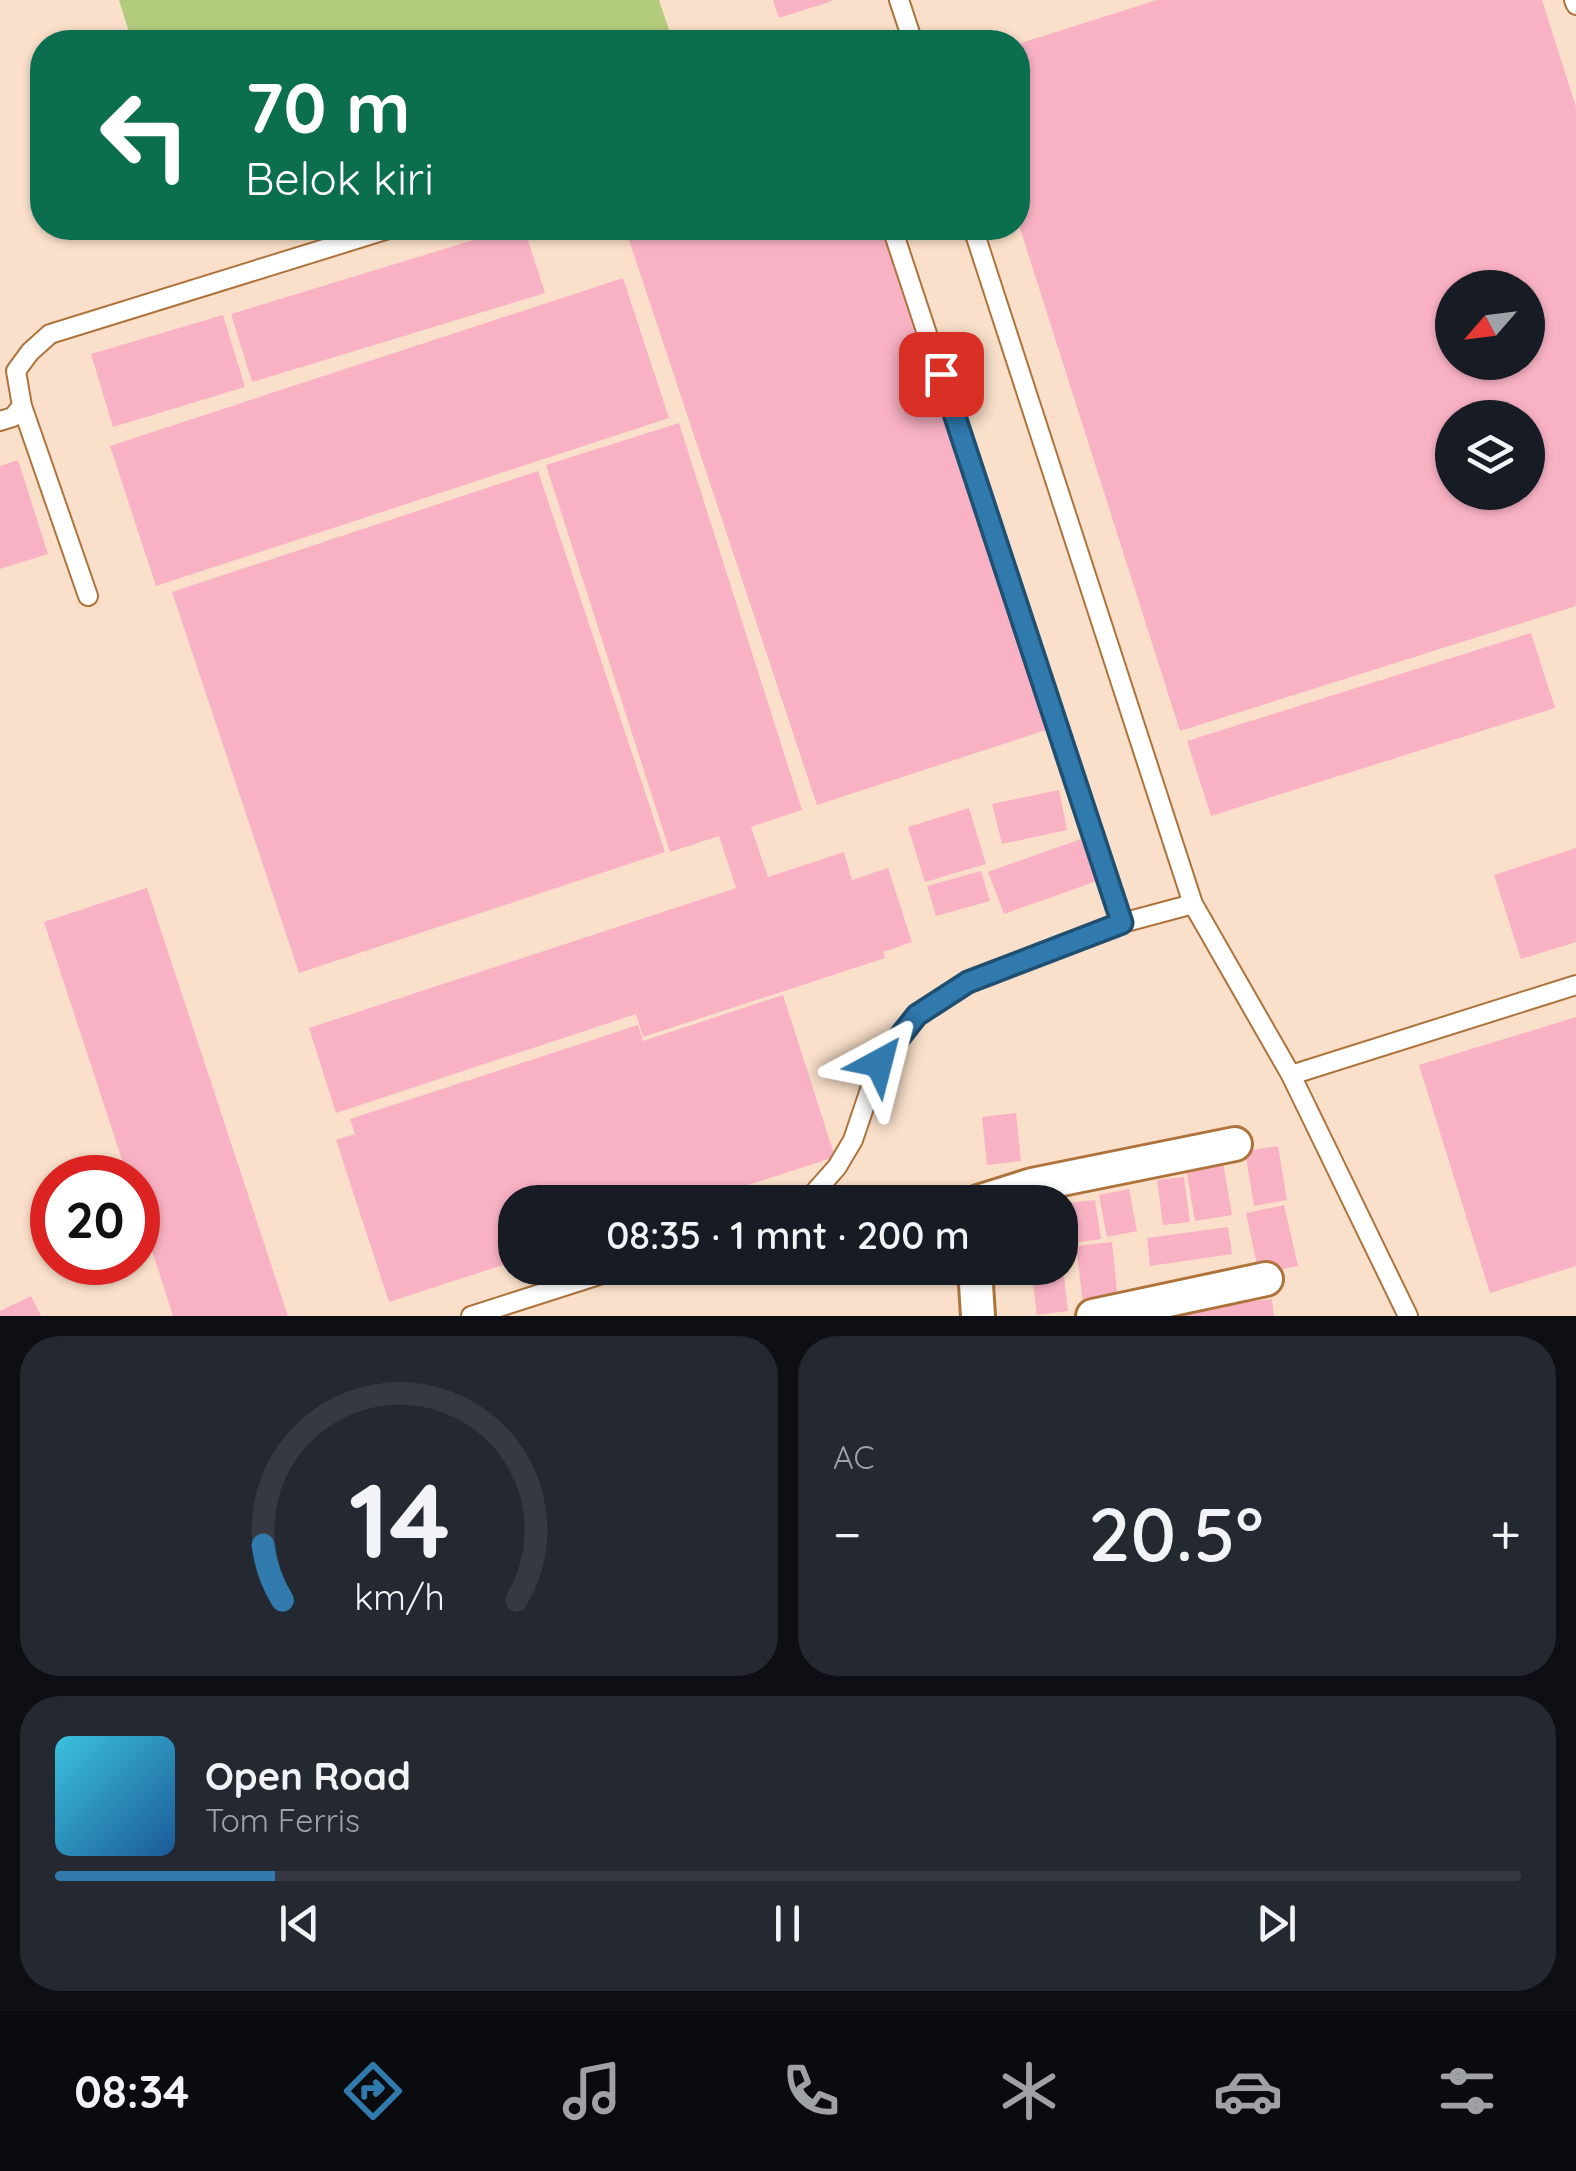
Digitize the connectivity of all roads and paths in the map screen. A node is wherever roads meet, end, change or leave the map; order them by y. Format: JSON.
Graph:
{"nodes":[{"id":1,"x":899,"y":0,"type":"edge"},
{"id":2,"x":909,"y":30,"type":"edge"},
{"id":3,"x":353,"y":240,"type":"edge"},
{"id":4,"x":896,"y":240,"type":"edge"},
{"id":5,"x":977,"y":240,"type":"edge"},
{"id":6,"x":8,"y":374,"type":"edge"},
{"id":7,"x":22,"y":406,"type":"junction"},
{"id":8,"x":0,"y":421,"type":"edge"},
{"id":9,"x":88,"y":596,"type":"dead end"},
{"id":10,"x":1193,"y":904,"type":"junction"},
{"id":11,"x":1122,"y":923,"type":"junction"},
{"id":12,"x":1576,"y":984,"type":"edge"},
{"id":13,"x":1291,"y":1075,"type":"junction"},
{"id":14,"x":1235,"y":1144,"type":"dead end"},
{"id":15,"x":821,"y":1185,"type":"edge"},
{"id":16,"x":1032,"y":1185,"type":"edge"},
{"id":17,"x":1266,"y":1280,"type":"dead end"},
{"id":18,"x":568,"y":1285,"type":"edge"},
{"id":19,"x":976,"y":1285,"type":"edge"},
{"id":20,"x":471,"y":1316,"type":"edge"},
{"id":21,"x":978,"y":1316,"type":"edge"},
{"id":22,"x":1093,"y":1316,"type":"edge"},
{"id":23,"x":1408,"y":1316,"type":"edge"}],
"edges":[{"from":1,"to":2,"type":"lane"},
{"from":3,"to":6,"type":"lane"},
{"from":4,"to":11,"type":"lane"},
{"from":5,"to":10,"type":"lane"},
{"from":6,"to":7,"type":"lane"},
{"from":7,"to":8,"type":"lane"},
{"from":7,"to":9,"type":"lane"},
{"from":10,"to":11,"type":"lane"},
{"from":10,"to":13,"type":"lane"},
{"from":11,"to":15,"type":"lane"},
{"from":12,"to":13,"type":"lane"},
{"from":13,"to":23,"type":"lane"},
{"from":14,"to":16,"type":"street"},
{"from":17,"to":22,"type":"street"},
{"from":18,"to":20,"type":"lane"},
{"from":19,"to":21,"type":"street"}]}
